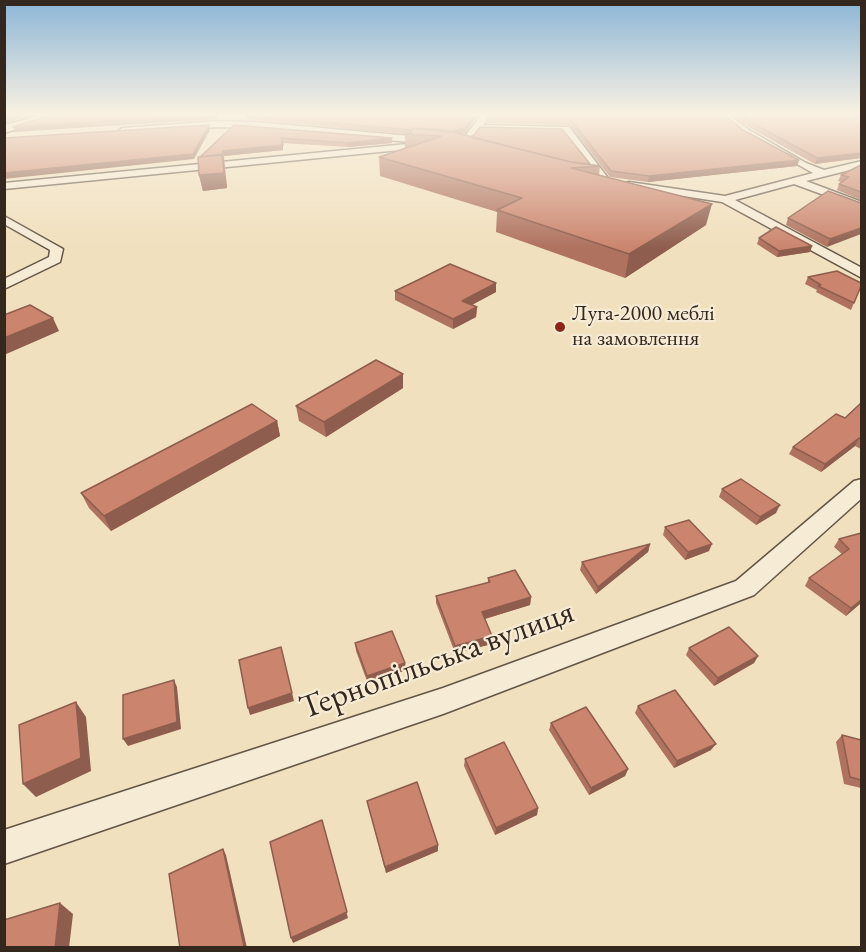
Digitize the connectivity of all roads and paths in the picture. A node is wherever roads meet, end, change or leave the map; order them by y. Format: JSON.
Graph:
{"nodes":[{"id":1,"x":280,"y":158,"type":"edge"},
{"id":2,"x":588,"y":158,"type":"edge"},
{"id":3,"x":791,"y":158,"type":"edge"},
{"id":4,"x":861,"y":164,"type":"edge"},
{"id":5,"x":824,"y":174,"type":"junction"},
{"id":6,"x":588,"y":179,"type":"edge"},
{"id":7,"x":606,"y":182,"type":"junction"},
{"id":8,"x":795,"y":182,"type":"junction"},
{"id":9,"x":4,"y":186,"type":"edge"},
{"id":10,"x":725,"y":198,"type":"junction"},
{"id":11,"x":861,"y":206,"type":"edge"},
{"id":12,"x":4,"y":219,"type":"edge"},
{"id":13,"x":861,"y":274,"type":"edge"},
{"id":14,"x":4,"y":285,"type":"edge"},
{"id":15,"x":861,"y":486,"type":"edge"},
{"id":16,"x":4,"y":847,"type":"edge"}],
"edges":[{"from":1,"to":9,"type":"street"},
{"from":2,"to":7,"type":"street"},
{"from":3,"to":5,"type":"street"},
{"from":4,"to":5,"type":"street"},
{"from":5,"to":8,"type":"street"},
{"from":6,"to":7,"type":"street"},
{"from":7,"to":10,"type":"street"},
{"from":8,"to":10,"type":"street"},
{"from":8,"to":11,"type":"street"},
{"from":10,"to":13,"type":"street"},
{"from":12,"to":14,"type":"street"},
{"from":15,"to":16,"type":"street","name":"Тернопільська вулиця"}]}
